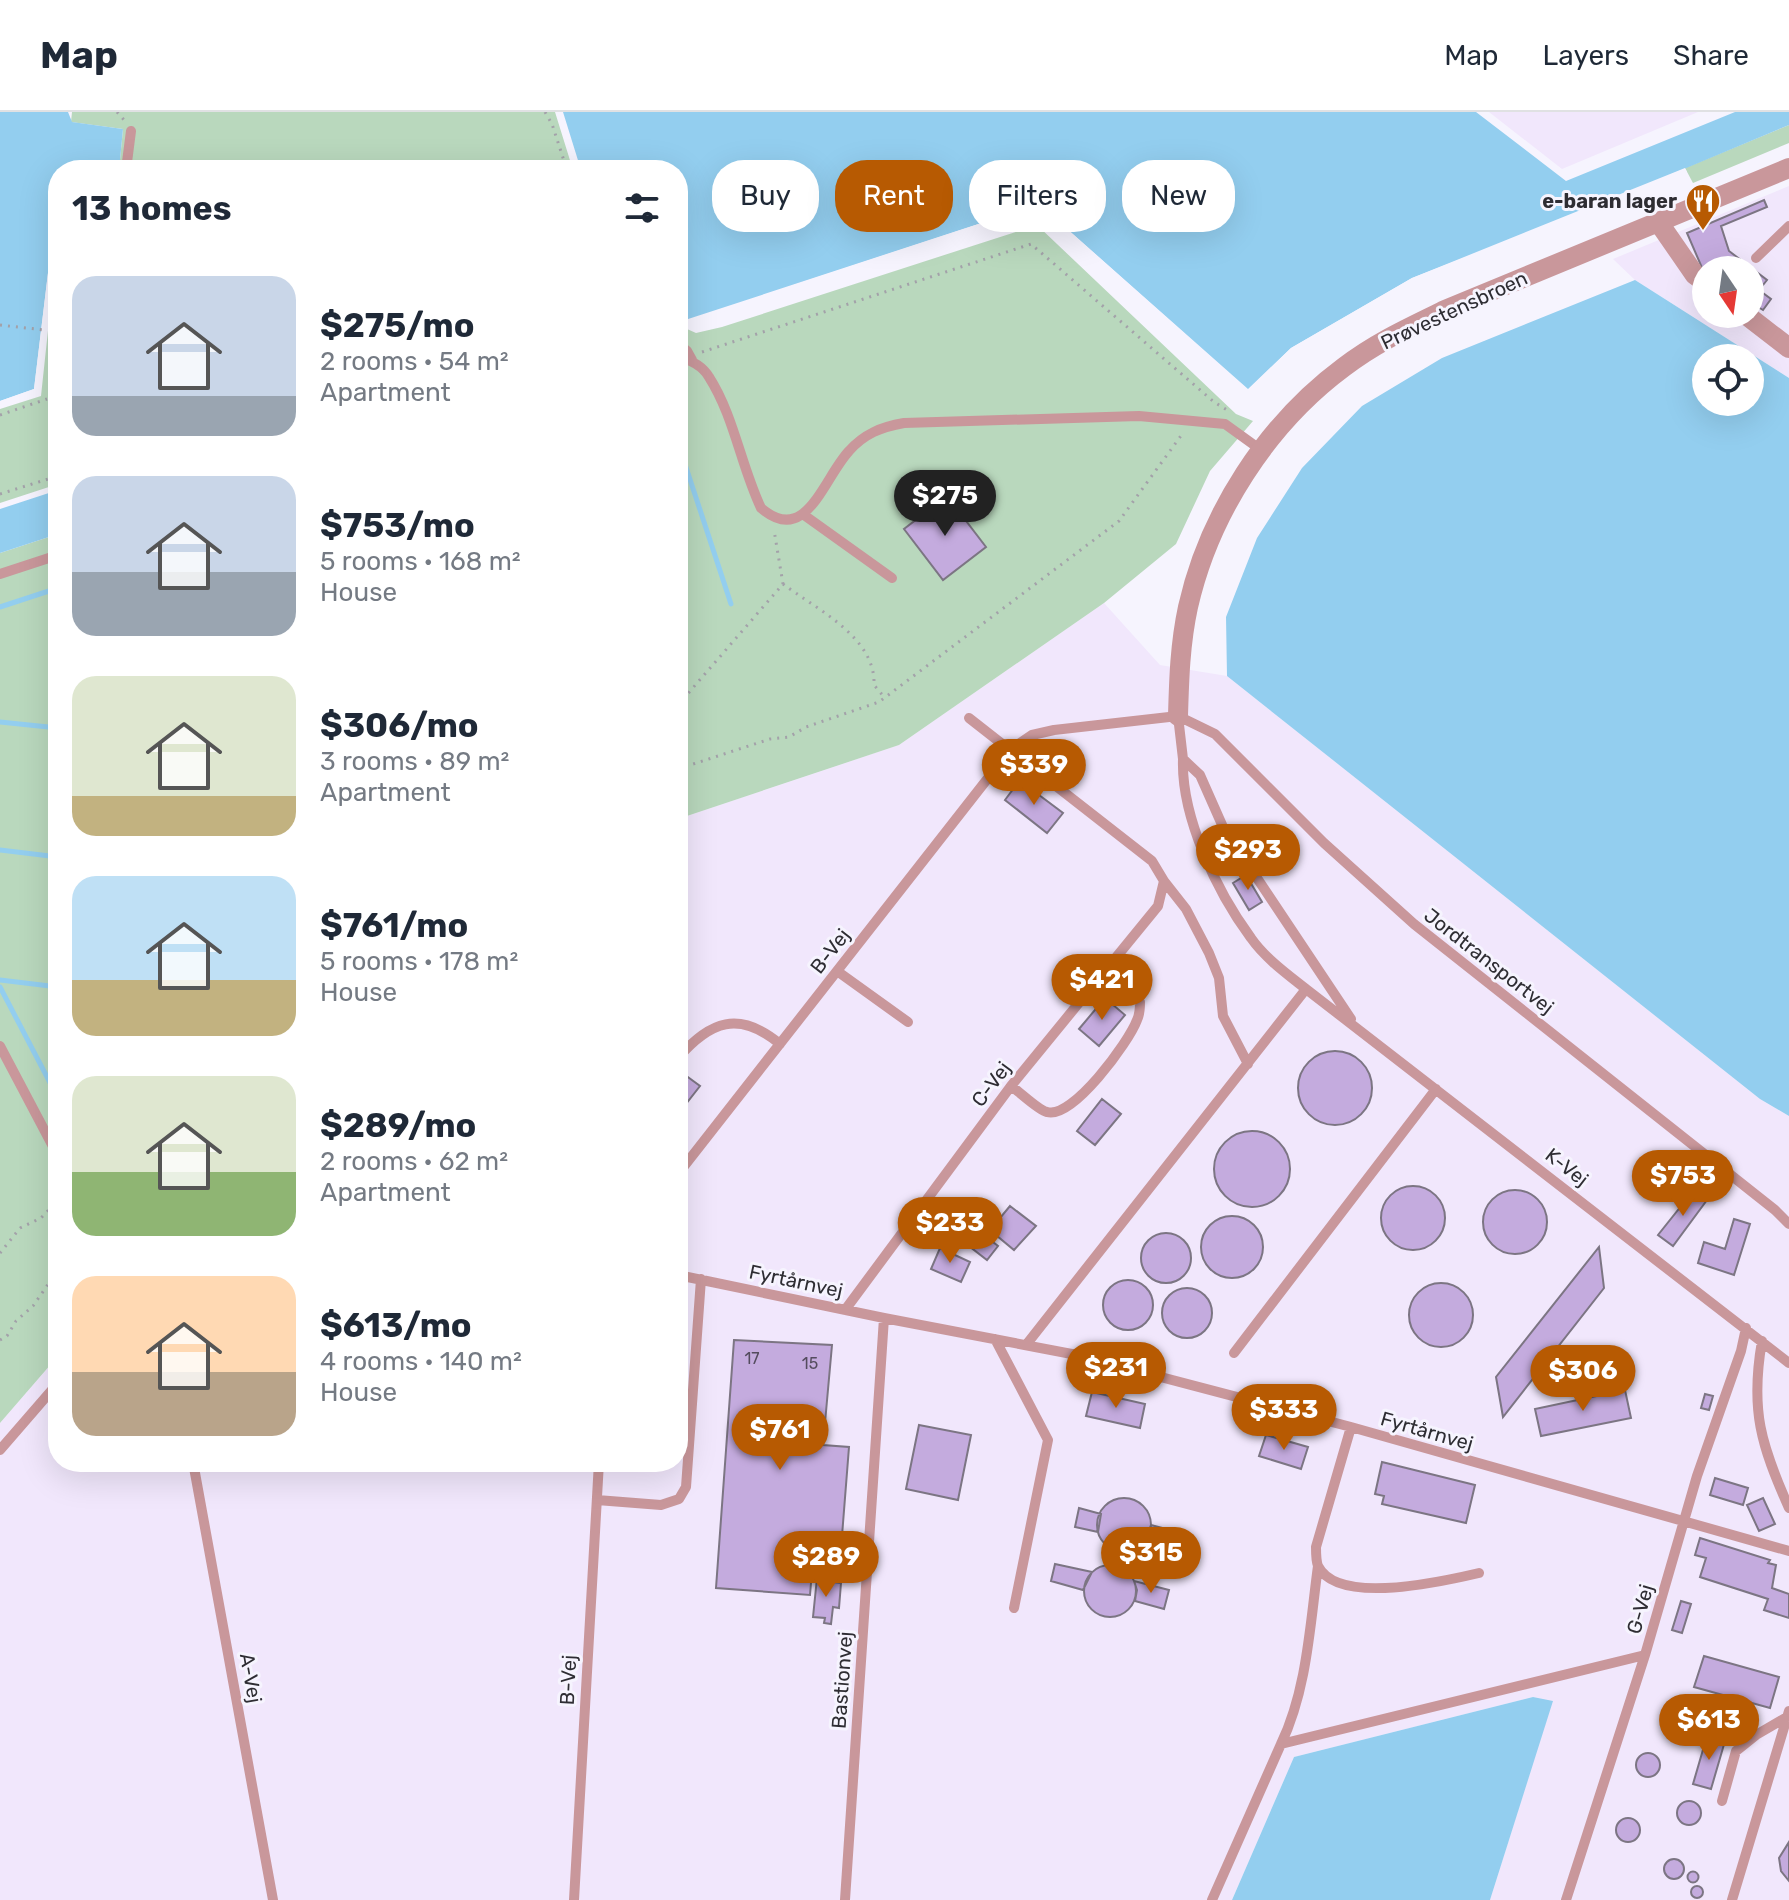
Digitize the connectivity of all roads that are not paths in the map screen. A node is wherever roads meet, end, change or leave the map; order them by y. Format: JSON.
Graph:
{"nodes":[{"id":1,"x":131,"y":131,"type":"dead end"},
{"id":2,"x":127,"y":160,"type":"edge"},
{"id":3,"x":1788,"y":170,"type":"edge"},
{"id":4,"x":1659,"y":223,"type":"junction"},
{"id":5,"x":1789,"y":226,"type":"edge"},
{"id":6,"x":1758,"y":256,"type":"edge"},
{"id":7,"x":1692,"y":271,"type":"edge"},
{"id":8,"x":1763,"y":328,"type":"edge"},
{"id":9,"x":1789,"y":348,"type":"edge"},
{"id":10,"x":688,"y":353,"type":"edge"},
{"id":11,"x":688,"y":359,"type":"edge"},
{"id":12,"x":692,"y":360,"type":"junction"},
{"id":13,"x":1261,"y":450,"type":"junction"},
{"id":14,"x":804,"y":515,"type":"junction"},
{"id":15,"x":48,"y":558,"type":"edge"},
{"id":16,"x":0,"y":574,"type":"edge"},
{"id":17,"x":892,"y":578,"type":"dead end"},
{"id":18,"x":1178,"y":716,"type":"junction"},
{"id":19,"x":969,"y":718,"type":"dead end"},
{"id":20,"x":1010,"y":750,"type":"junction"},
{"id":21,"x":1183,"y":759,"type":"junction"},
{"id":22,"x":1164,"y":881,"type":"junction"},
{"id":23,"x":1105,"y":970,"type":"junction"},
{"id":24,"x":837,"y":971,"type":"junction"},
{"id":25,"x":1306,"y":989,"type":"junction"},
{"id":26,"x":908,"y":1022,"type":"dead end"},
{"id":27,"x":1360,"y":1031,"type":"junction"},
{"id":28,"x":780,"y":1044,"type":"junction"},
{"id":29,"x":0,"y":1046,"type":"edge"},
{"id":30,"x":688,"y":1046,"type":"edge"},
{"id":31,"x":1248,"y":1064,"type":"junction"},
{"id":32,"x":1011,"y":1086,"type":"junction"},
{"id":33,"x":1436,"y":1089,"type":"junction"},
{"id":34,"x":48,"y":1137,"type":"edge"},
{"id":35,"x":688,"y":1161,"type":"edge"},
{"id":36,"x":1789,"y":1224,"type":"edge"},
{"id":37,"x":688,"y":1277,"type":"edge"},
{"id":38,"x":701,"y":1279,"type":"junction"},
{"id":39,"x":845,"y":1310,"type":"junction"},
{"id":40,"x":884,"y":1318,"type":"junction"},
{"id":41,"x":1746,"y":1328,"type":"junction"},
{"id":42,"x":995,"y":1339,"type":"junction"},
{"id":43,"x":1762,"y":1341,"type":"junction"},
{"id":44,"x":1026,"y":1345,"type":"junction"},
{"id":45,"x":1234,"y":1353,"type":"dead end"},
{"id":46,"x":1789,"y":1363,"type":"edge"},
{"id":47,"x":48,"y":1395,"type":"edge"},
{"id":48,"x":1351,"y":1427,"type":"junction"},
{"id":49,"x":0,"y":1450,"type":"edge"},
{"id":50,"x":688,"y":1459,"type":"edge"},
{"id":51,"x":195,"y":1472,"type":"edge"},
{"id":52,"x":598,"y":1472,"type":"edge"},
{"id":53,"x":687,"y":1472,"type":"edge"},
{"id":54,"x":597,"y":1500,"type":"junction"},
{"id":55,"x":1789,"y":1508,"type":"edge"},
{"id":56,"x":1684,"y":1522,"type":"junction"},
{"id":57,"x":1789,"y":1551,"type":"edge"},
{"id":58,"x":1318,"y":1566,"type":"junction"},
{"id":59,"x":1479,"y":1573,"type":"dead end"},
{"id":60,"x":1014,"y":1608,"type":"dead end"},
{"id":61,"x":1645,"y":1655,"type":"junction"},
{"id":62,"x":1788,"y":1714,"type":"edge"},
{"id":63,"x":1281,"y":1744,"type":"junction"},
{"id":64,"x":1722,"y":1801,"type":"dead end"},
{"id":65,"x":273,"y":1900,"type":"edge"},
{"id":66,"x":574,"y":1900,"type":"edge"},
{"id":67,"x":845,"y":1900,"type":"edge"},
{"id":68,"x":1212,"y":1900,"type":"edge"},
{"id":69,"x":1566,"y":1900,"type":"edge"},
{"id":70,"x":1732,"y":1900,"type":"edge"}],
"edges":[{"from":1,"to":2,"type":"lane"},
{"from":3,"to":4,"type":"street","name":"Prøvestensbroen"},
{"from":4,"to":7,"type":"street"},
{"from":4,"to":13,"type":"street","name":"Prøvestensbroen"},
{"from":5,"to":6,"type":"lane"},
{"from":8,"to":9,"type":"street"},
{"from":10,"to":12,"type":"lane"},
{"from":11,"to":12,"type":"lane"},
{"from":12,"to":14,"type":"lane"},
{"from":13,"to":14,"type":"lane"},
{"from":13,"to":18,"type":"street","name":"Prøvestensbroen"},
{"from":14,"to":17,"type":"lane"},
{"from":15,"to":16,"type":"lane"},
{"from":18,"to":20,"type":"lane"},
{"from":18,"to":21,"type":"lane","name":"K-Vej"},
{"from":18,"to":36,"type":"lane","name":"Jordtransportvej"},
{"from":19,"to":20,"type":"lane"},
{"from":20,"to":22,"type":"lane"},
{"from":20,"to":24,"type":"lane","name":"B-Vej"},
{"from":21,"to":25,"type":"lane","name":"K-Vej"},
{"from":21,"to":27,"type":"lane","name":"K-Vej"},
{"from":22,"to":23,"type":"lane","name":"C-Vej"},
{"from":22,"to":31,"type":"lane"},
{"from":23,"to":32,"type":"lane","name":"C-Vej"},
{"from":23,"to":32,"type":"lane"},
{"from":24,"to":26,"type":"lane"},
{"from":24,"to":28,"type":"lane","name":"B-Vej"},
{"from":25,"to":27,"type":"lane","name":"K-Vej"},
{"from":25,"to":31,"type":"lane"},
{"from":27,"to":33,"type":"lane","name":"K-Vej"},
{"from":28,"to":30,"type":"lane"},
{"from":28,"to":35,"type":"lane","name":"B-Vej"},
{"from":29,"to":34,"type":"lane"},
{"from":31,"to":44,"type":"lane"},
{"from":32,"to":39,"type":"lane","name":"C-Vej"},
{"from":33,"to":41,"type":"lane","name":"K-Vej"},
{"from":33,"to":45,"type":"lane"},
{"from":37,"to":38,"type":"lane","name":"Fyrtårnvej"},
{"from":38,"to":39,"type":"lane","name":"Fyrtårnvej"},
{"from":38,"to":50,"type":"lane"},
{"from":39,"to":40,"type":"lane","name":"Fyrtårnvej"},
{"from":40,"to":42,"type":"lane","name":"Fyrtårnvej"},
{"from":40,"to":67,"type":"lane","name":"Bastionvej"},
{"from":41,"to":43,"type":"lane","name":"K-Vej"},
{"from":41,"to":56,"type":"lane","name":"G-Vej"},
{"from":42,"to":44,"type":"lane","name":"Fyrtårnvej"},
{"from":42,"to":60,"type":"lane"},
{"from":43,"to":46,"type":"lane","name":"K-Vej"},
{"from":43,"to":55,"type":"lane"},
{"from":44,"to":48,"type":"lane","name":"Fyrtårnvej"},
{"from":47,"to":49,"type":"lane"},
{"from":48,"to":56,"type":"lane","name":"Fyrtårnvej"},
{"from":48,"to":58,"type":"lane"},
{"from":51,"to":65,"type":"lane","name":"A-Vej"},
{"from":52,"to":54,"type":"lane","name":"B-Vej"},
{"from":53,"to":54,"type":"lane"},
{"from":54,"to":66,"type":"lane","name":"B-Vej"},
{"from":56,"to":57,"type":"lane","name":"Fyrtårnvej"},
{"from":56,"to":61,"type":"lane","name":"G-Vej"},
{"from":58,"to":59,"type":"lane"},
{"from":58,"to":63,"type":"lane"},
{"from":61,"to":63,"type":"lane"},
{"from":61,"to":69,"type":"lane","name":"G-Vej"},
{"from":62,"to":64,"type":"lane"},
{"from":62,"to":70,"type":"lane"},
{"from":63,"to":68,"type":"lane"}]}
